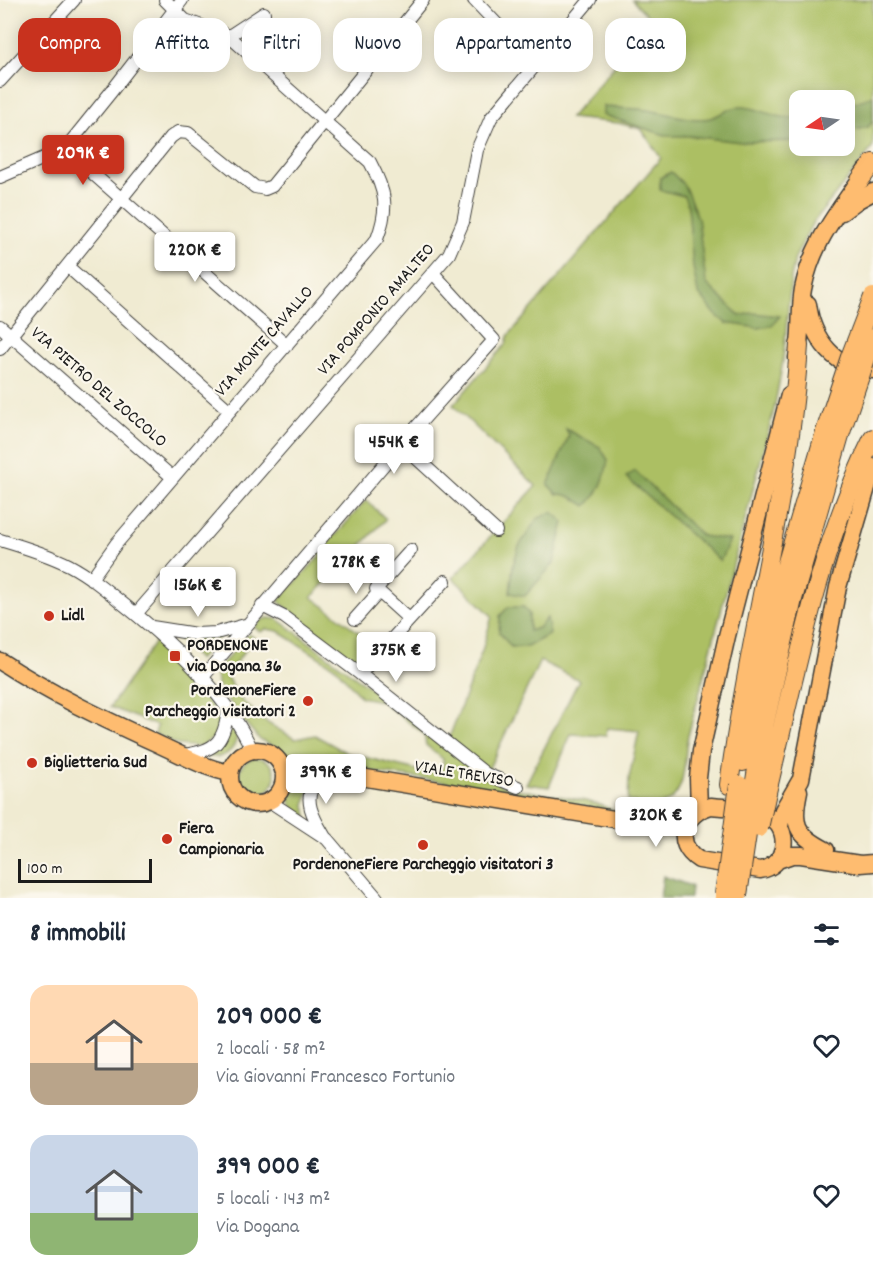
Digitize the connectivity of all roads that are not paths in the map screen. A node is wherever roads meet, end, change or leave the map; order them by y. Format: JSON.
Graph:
{"nodes":[{"id":1,"x":74,"y":0,"type":"edge"},
{"id":2,"x":165,"y":0,"type":"edge"},
{"id":3,"x":182,"y":0,"type":"edge"},
{"id":4,"x":423,"y":0,"type":"edge"},
{"id":5,"x":474,"y":0,"type":"edge"},
{"id":6,"x":590,"y":0,"type":"edge"},
{"id":7,"x":174,"y":11,"type":"junction"},
{"id":8,"x":264,"y":13,"type":"dead end"},
{"id":9,"x":183,"y":18,"type":"edge"},
{"id":10,"x":491,"y":18,"type":"edge"},
{"id":11,"x":575,"y":18,"type":"edge"},
{"id":12,"x":230,"y":35,"type":"edge"},
{"id":13,"x":230,"y":37,"type":"edge"},
{"id":14,"x":528,"y":72,"type":"edge"},
{"id":15,"x":0,"y":81,"type":"edge"},
{"id":16,"x":324,"y":122,"type":"junction"},
{"id":17,"x":65,"y":149,"type":"junction"},
{"id":18,"x":873,"y":161,"type":"edge"},
{"id":19,"x":0,"y":177,"type":"edge"},
{"id":20,"x":866,"y":186,"type":"edge"},
{"id":21,"x":122,"y":200,"type":"junction"},
{"id":22,"x":67,"y":266,"type":"junction"},
{"id":23,"x":810,"y":267,"type":"junction"},
{"id":24,"x":434,"y":274,"type":"junction"},
{"id":25,"x":873,"y":297,"type":"edge"},
{"id":26,"x":0,"y":326,"type":"edge"},
{"id":27,"x":11,"y":336,"type":"junction"},
{"id":28,"x":873,"y":339,"type":"edge"},
{"id":29,"x":287,"y":345,"type":"junction"},
{"id":30,"x":800,"y":345,"type":"junction"},
{"id":31,"x":0,"y":349,"type":"edge"},
{"id":32,"x":873,"y":370,"type":"edge"},
{"id":33,"x":230,"y":411,"type":"junction"},
{"id":34,"x":833,"y":434,"type":"junction"},
{"id":35,"x":873,"y":438,"type":"edge"},
{"id":36,"x":401,"y":444,"type":"junction"},
{"id":37,"x":873,"y":467,"type":"edge"},
{"id":38,"x":172,"y":477,"type":"junction"},
{"id":39,"x":496,"y":531,"type":"dead end"},
{"id":40,"x":0,"y":540,"type":"edge"},
{"id":41,"x":411,"y":550,"type":"dead end"},
{"id":42,"x":91,"y":579,"type":"junction"},
{"id":43,"x":445,"y":581,"type":"dead end"},
{"id":44,"x":379,"y":592,"type":"junction"},
{"id":45,"x":262,"y":606,"type":"junction"},
{"id":46,"x":136,"y":614,"type":"junction"},
{"id":47,"x":355,"y":619,"type":"dead end"},
{"id":48,"x":409,"y":619,"type":"junction"},
{"id":49,"x":245,"y":625,"type":"junction"},
{"id":50,"x":152,"y":627,"type":"junction"},
{"id":51,"x":0,"y":661,"type":"edge"},
{"id":52,"x":360,"y":674,"type":"junction"},
{"id":53,"x":202,"y":678,"type":"junction"},
{"id":54,"x":228,"y":710,"type":"junction"},
{"id":55,"x":252,"y":750,"type":"junction"},
{"id":56,"x":183,"y":755,"type":"junction"},
{"id":57,"x":283,"y":770,"type":"junction"},
{"id":58,"x":230,"y":773,"type":"junction"},
{"id":59,"x":335,"y":773,"type":"junction"},
{"id":60,"x":801,"y":779,"type":"junction"},
{"id":61,"x":519,"y":787,"type":"dead end"},
{"id":62,"x":748,"y":787,"type":"junction"},
{"id":63,"x":269,"y":801,"type":"junction"},
{"id":64,"x":695,"y":813,"type":"junction"},
{"id":65,"x":638,"y":823,"type":"junction"},
{"id":66,"x":782,"y":832,"type":"junction"},
{"id":67,"x":326,"y":838,"type":"junction"},
{"id":68,"x":685,"y":845,"type":"junction"},
{"id":69,"x":826,"y":850,"type":"junction"},
{"id":70,"x":778,"y":860,"type":"junction"},
{"id":71,"x":873,"y":862,"type":"edge"},
{"id":72,"x":731,"y":896,"type":"edge"},
{"id":73,"x":378,"y":898,"type":"edge"}],
"edges":[{"from":1,"to":15,"type":"street"},
{"from":2,"to":7,"type":"street"},
{"from":3,"to":7,"type":"street"},
{"from":4,"to":16,"type":"street"},
{"from":5,"to":10,"type":"street"},
{"from":6,"to":11,"type":"street","name":"VIA POMPONIO AMALTEO"},
{"from":7,"to":9,"type":"street"},
{"from":7,"to":17,"type":"street"},
{"from":8,"to":12,"type":"street"},
{"from":13,"to":16,"type":"street","name":"VIA MONTE CAVALLO"},
{"from":14,"to":24,"type":"street","name":"VIA POMPONIO AMALTEO"},
{"from":16,"to":21,"type":"street"},
{"from":16,"to":29,"type":"street","name":"VIA MONTE CAVALLO"},
{"from":17,"to":19,"type":"street"},
{"from":17,"to":21,"type":"street"},
{"from":18,"to":20,"type":"highway"},
{"from":20,"to":23,"type":"main road"},
{"from":21,"to":22,"type":"street"},
{"from":21,"to":29,"type":"street"},
{"from":22,"to":27,"type":"street"},
{"from":22,"to":33,"type":"street"},
{"from":23,"to":30,"type":"main road"},
{"from":23,"to":32,"type":"main road"},
{"from":24,"to":36,"type":"street"},
{"from":24,"to":46,"type":"street","name":"VIA POMPONIO AMALTEO"},
{"from":25,"to":34,"type":"highway","bridge":true},
{"from":26,"to":27,"type":"street","name":"VIA PIETRO DEL ZOCCOLO"},
{"from":27,"to":31,"type":"street"},
{"from":27,"to":38,"type":"street","name":"VIA PIETRO DEL ZOCCOLO"},
{"from":28,"to":34,"type":"highway","bridge":true},
{"from":29,"to":33,"type":"street","name":"VIA MONTE CAVALLO"},
{"from":30,"to":62,"type":"highway"},
{"from":30,"to":64,"type":"main road"},
{"from":33,"to":38,"type":"street","name":"VIA MONTE CAVALLO"},
{"from":34,"to":62,"type":"highway"},
{"from":35,"to":62,"type":"highway"},
{"from":36,"to":39,"type":"street"},
{"from":36,"to":45,"type":"street"},
{"from":37,"to":60,"type":"main road"},
{"from":38,"to":42,"type":"street","name":"VIA MONTE CAVALLO"},
{"from":40,"to":42,"type":"street"},
{"from":41,"to":44,"type":"street"},
{"from":42,"to":46,"type":"street"},
{"from":43,"to":48,"type":"street"},
{"from":44,"to":47,"type":"street"},
{"from":44,"to":48,"type":"street"},
{"from":45,"to":49,"type":"street"},
{"from":45,"to":52,"type":"street"},
{"from":46,"to":50,"type":"street"},
{"from":48,"to":52,"type":"street"},
{"from":49,"to":50,"type":"street"},
{"from":49,"to":53,"type":"street"},
{"from":50,"to":53,"type":"street"},
{"from":51,"to":56,"type":"main road"},
{"from":52,"to":61,"type":"street"},
{"from":53,"to":54,"type":"street"},
{"from":54,"to":55,"type":"street"},
{"from":54,"to":56,"type":"street"},
{"from":55,"to":57,"type":"main road"},
{"from":55,"to":58,"type":"main road"},
{"from":56,"to":58,"type":"main road"},
{"from":57,"to":59,"type":"main road","name":"VIALE TREVISO"},
{"from":57,"to":63,"type":"main road"},
{"from":58,"to":63,"type":"main road"},
{"from":59,"to":65,"type":"main road","name":"VIALE TREVISO"},
{"from":59,"to":67,"type":"street"},
{"from":60,"to":66,"type":"main road"},
{"from":60,"to":69,"type":"main road"},
{"from":62,"to":72,"type":"highway"},
{"from":62,"to":72,"type":"highway","bridge":true},
{"from":63,"to":67,"type":"street"},
{"from":64,"to":65,"type":"main road","name":"VIALE TREVISO"},
{"from":64,"to":66,"type":"main road","name":"VIALE TREVISO"},
{"from":64,"to":68,"type":"main road"},
{"from":65,"to":68,"type":"main road","name":"VIALE TREVISO"},
{"from":66,"to":69,"type":"main road","name":"VIALE TREVISO"},
{"from":66,"to":70,"type":"main road"},
{"from":67,"to":73,"type":"street"},
{"from":68,"to":70,"type":"main road","name":"VIALE TREVISO"},
{"from":69,"to":71,"type":"main road","name":"VIALE TREVISO"},
{"from":70,"to":71,"type":"main road","name":"VIALE TREVISO"}]}
